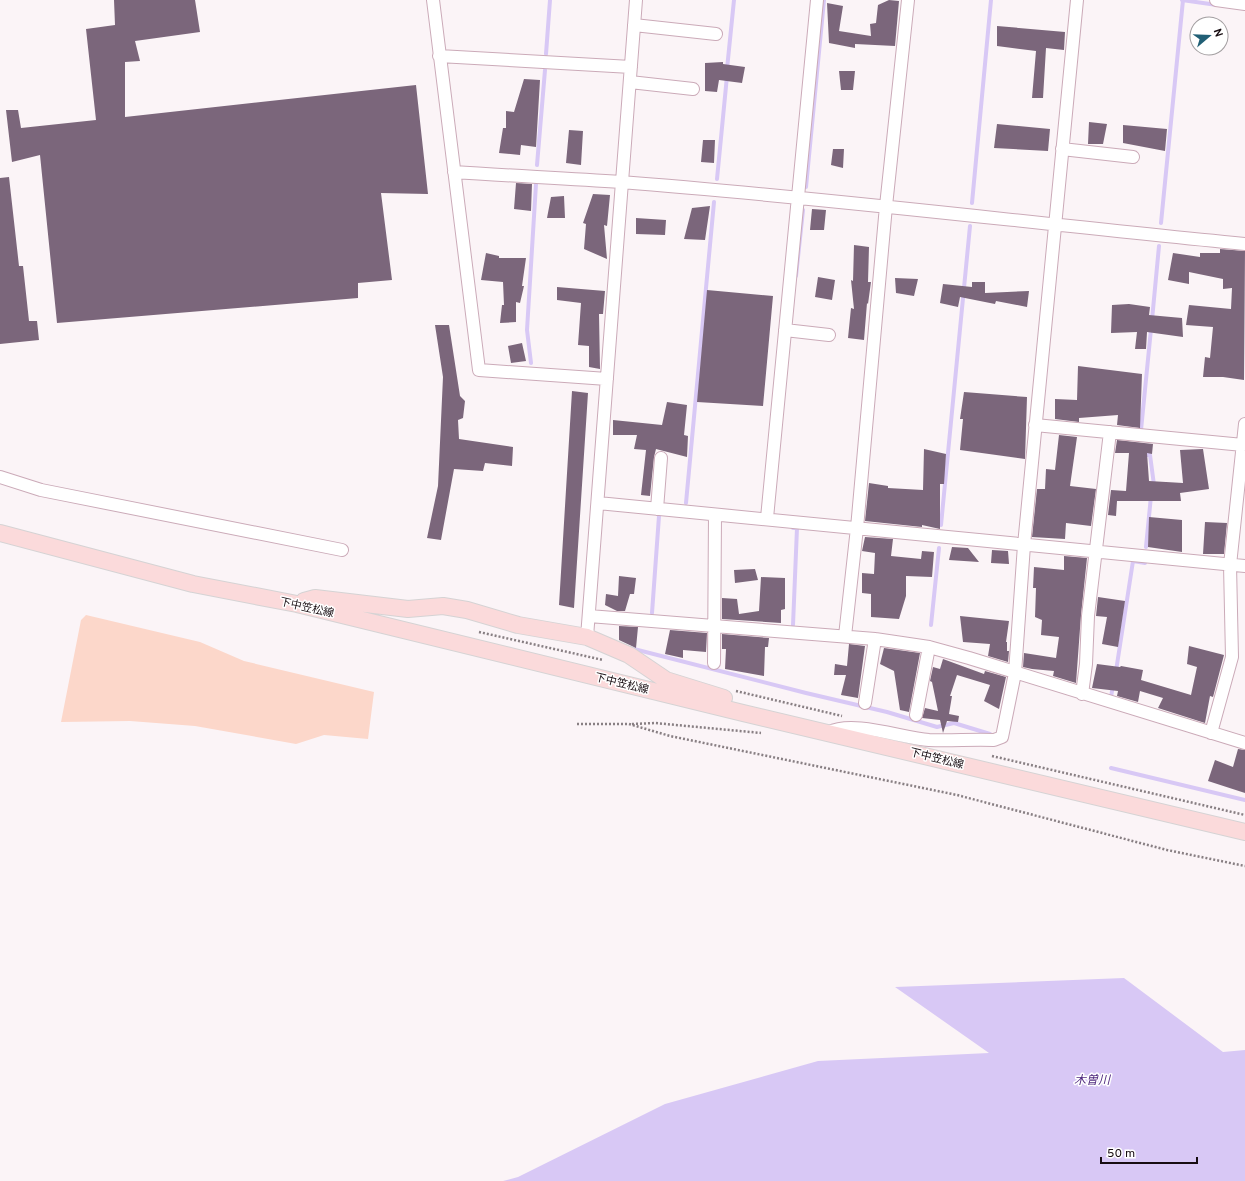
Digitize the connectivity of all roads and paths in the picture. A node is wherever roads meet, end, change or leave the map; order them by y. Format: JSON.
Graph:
{"nodes":[{"id":1,"x":433,"y":0,"type":"edge"},
{"id":2,"x":636,"y":0,"type":"edge"},
{"id":3,"x":818,"y":0,"type":"edge"},
{"id":4,"x":908,"y":0,"type":"edge"},
{"id":5,"x":1077,"y":0,"type":"edge"},
{"id":6,"x":1216,"y":0,"type":"edge"},
{"id":7,"x":1245,"y":4,"type":"edge"},
{"id":8,"x":634,"y":25,"type":"junction"},
{"id":9,"x":716,"y":34,"type":"dead end"},
{"id":10,"x":439,"y":56,"type":"junction"},
{"id":11,"x":631,"y":67,"type":"junction"},
{"id":12,"x":630,"y":82,"type":"junction"},
{"id":13,"x":693,"y":89,"type":"dead end"},
{"id":14,"x":1062,"y":149,"type":"junction"},
{"id":15,"x":1133,"y":157,"type":"dead end"},
{"id":16,"x":454,"y":172,"type":"junction"},
{"id":17,"x":621,"y":182,"type":"junction"},
{"id":18,"x":798,"y":198,"type":"junction"},
{"id":19,"x":886,"y":206,"type":"junction"},
{"id":20,"x":1054,"y":225,"type":"junction"},
{"id":21,"x":1245,"y":244,"type":"edge"},
{"id":22,"x":785,"y":330,"type":"junction"},
{"id":23,"x":829,"y":335,"type":"dead end"},
{"id":24,"x":607,"y":379,"type":"junction"},
{"id":25,"x":1245,"y":424,"type":"edge"},
{"id":26,"x":1035,"y":425,"type":"junction"},
{"id":27,"x":1110,"y":432,"type":"junction"},
{"id":28,"x":1243,"y":446,"type":"junction"},
{"id":29,"x":661,"y":458,"type":"dead end"},
{"id":30,"x":0,"y":476,"type":"edge"},
{"id":31,"x":598,"y":503,"type":"junction"},
{"id":32,"x":657,"y":509,"type":"junction"},
{"id":33,"x":715,"y":514,"type":"junction"},
{"id":34,"x":767,"y":518,"type":"junction"},
{"id":35,"x":857,"y":528,"type":"junction"},
{"id":36,"x":2,"y":533,"type":"edge"},
{"id":37,"x":1024,"y":545,"type":"junction"},
{"id":38,"x":342,"y":550,"type":"dead end"},
{"id":39,"x":1097,"y":552,"type":"junction"},
{"id":40,"x":1230,"y":565,"type":"junction"},
{"id":41,"x":1245,"y":566,"type":"edge"},
{"id":42,"x":297,"y":604,"type":"junction"},
{"id":43,"x":589,"y":616,"type":"junction"},
{"id":44,"x":714,"y":626,"type":"junction"},
{"id":45,"x":476,"y":632,"type":"dead end"},
{"id":46,"x":845,"y":636,"type":"junction"},
{"id":47,"x":587,"y":637,"type":"junction"},
{"id":48,"x":875,"y":639,"type":"junction"},
{"id":49,"x":929,"y":648,"type":"junction"},
{"id":50,"x":611,"y":662,"type":"dead end"},
{"id":51,"x":714,"y":663,"type":"dead end"},
{"id":52,"x":1015,"y":673,"type":"junction"},
{"id":53,"x":729,"y":689,"type":"dead end"},
{"id":54,"x":1082,"y":694,"type":"junction"},
{"id":55,"x":865,"y":703,"type":"dead end"},
{"id":56,"x":743,"y":713,"type":"junction"},
{"id":57,"x":916,"y":715,"type":"dead end"},
{"id":58,"x":843,"y":716,"type":"dead end"},
{"id":59,"x":577,"y":724,"type":"dead end"},
{"id":60,"x":630,"y":724,"type":"junction"},
{"id":61,"x":829,"y":732,"type":"junction"},
{"id":62,"x":1211,"y":733,"type":"junction"},
{"id":63,"x":766,"y":734,"type":"dead end"},
{"id":64,"x":1245,"y":743,"type":"edge"},
{"id":65,"x":989,"y":756,"type":"dead end"},
{"id":66,"x":1245,"y":815,"type":"edge"},
{"id":67,"x":1245,"y":832,"type":"edge"},
{"id":68,"x":1245,"y":866,"type":"edge"}],
"edges":[{"from":1,"to":10,"type":"street"},
{"from":2,"to":8,"type":"street"},
{"from":3,"to":18,"type":"street"},
{"from":4,"to":19,"type":"street"},
{"from":5,"to":14,"type":"street"},
{"from":6,"to":7,"type":"street"},
{"from":8,"to":9,"type":"street"},
{"from":8,"to":11,"type":"street"},
{"from":10,"to":11,"type":"street"},
{"from":10,"to":16,"type":"street"},
{"from":11,"to":12,"type":"street"},
{"from":12,"to":13,"type":"street"},
{"from":12,"to":17,"type":"street"},
{"from":14,"to":15,"type":"street"},
{"from":14,"to":20,"type":"street"},
{"from":16,"to":17,"type":"street"},
{"from":16,"to":24,"type":"street"},
{"from":17,"to":18,"type":"street"},
{"from":17,"to":24,"type":"street"},
{"from":18,"to":19,"type":"street"},
{"from":18,"to":22,"type":"street"},
{"from":19,"to":20,"type":"street"},
{"from":19,"to":35,"type":"street"},
{"from":20,"to":21,"type":"street"},
{"from":20,"to":26,"type":"street"},
{"from":22,"to":23,"type":"street"},
{"from":22,"to":34,"type":"street"},
{"from":24,"to":31,"type":"street"},
{"from":25,"to":28,"type":"street"},
{"from":26,"to":27,"type":"street"},
{"from":26,"to":37,"type":"street"},
{"from":27,"to":28,"type":"street"},
{"from":27,"to":39,"type":"street"},
{"from":28,"to":40,"type":"street"},
{"from":29,"to":32,"type":"street"},
{"from":30,"to":38,"type":"street"},
{"from":31,"to":32,"type":"street"},
{"from":31,"to":43,"type":"street"},
{"from":32,"to":33,"type":"street"},
{"from":33,"to":34,"type":"street"},
{"from":33,"to":44,"type":"street"},
{"from":34,"to":35,"type":"street"},
{"from":35,"to":37,"type":"street"},
{"from":35,"to":46,"type":"street"},
{"from":36,"to":42,"type":"main road","name":"下中笠松線"},
{"from":37,"to":39,"type":"street"},
{"from":37,"to":52,"type":"street"},
{"from":39,"to":40,"type":"street"},
{"from":39,"to":54,"type":"street"},
{"from":40,"to":41,"type":"street"},
{"from":40,"to":62,"type":"street"},
{"from":42,"to":47,"type":"main road"},
{"from":42,"to":56,"type":"main road","name":"下中笠松線"},
{"from":43,"to":44,"type":"street"},
{"from":43,"to":47,"type":"street"},
{"from":44,"to":46,"type":"street"},
{"from":44,"to":51,"type":"street"},
{"from":45,"to":50,"type":"path"},
{"from":46,"to":48,"type":"street"},
{"from":47,"to":56,"type":"main road"},
{"from":48,"to":49,"type":"street"},
{"from":48,"to":55,"type":"street"},
{"from":49,"to":52,"type":"street"},
{"from":49,"to":57,"type":"street"},
{"from":52,"to":54,"type":"street"},
{"from":52,"to":61,"type":"street"},
{"from":53,"to":58,"type":"path"},
{"from":54,"to":62,"type":"street"},
{"from":56,"to":61,"type":"main road","name":"下中笠松線"},
{"from":59,"to":60,"type":"path"},
{"from":60,"to":63,"type":"path"},
{"from":60,"to":68,"type":"path"},
{"from":61,"to":67,"type":"main road","name":"下中笠松線"},
{"from":62,"to":64,"type":"street"},
{"from":65,"to":66,"type":"path"}]}
